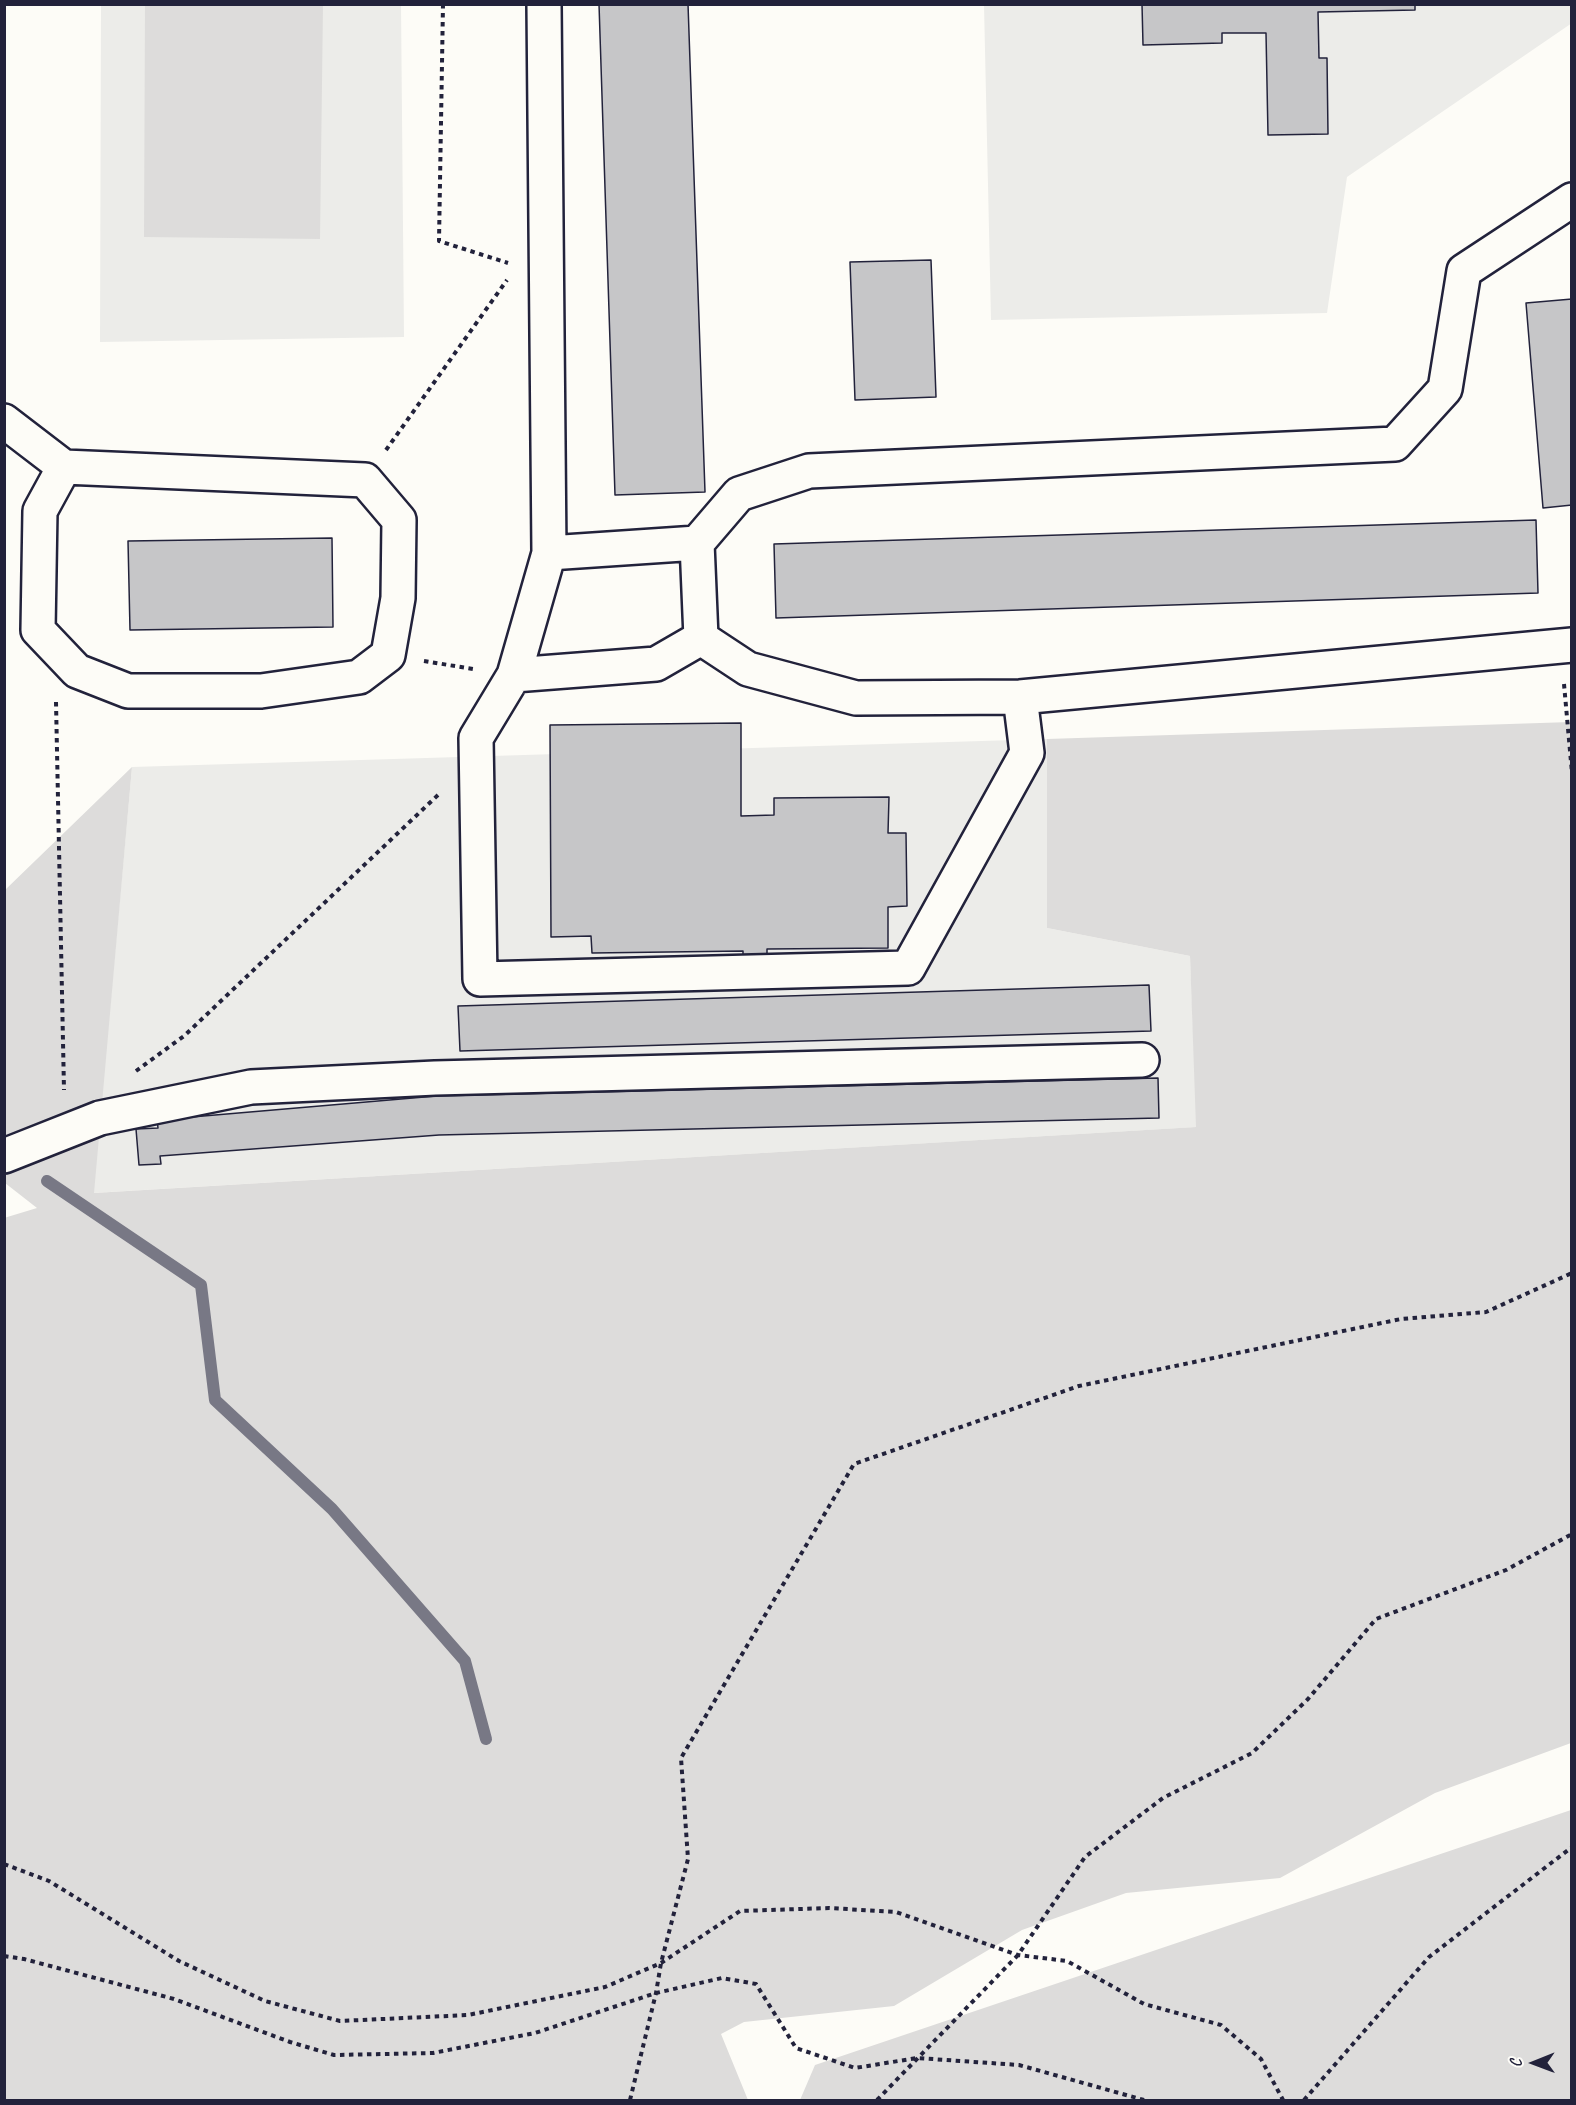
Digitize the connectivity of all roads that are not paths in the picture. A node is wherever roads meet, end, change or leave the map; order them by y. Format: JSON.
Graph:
{"nodes":[{"id":1,"x":544,"y":4,"type":"edge"},
{"id":2,"x":1572,"y":200,"type":"edge"},
{"id":3,"x":4,"y":421,"type":"edge"},
{"id":4,"x":64,"y":467,"type":"junction"},
{"id":5,"x":697,"y":543,"type":"junction"},
{"id":6,"x":549,"y":554,"type":"junction"},
{"id":7,"x":701,"y":639,"type":"junction"},
{"id":8,"x":1567,"y":646,"type":"edge"},
{"id":9,"x":514,"y":675,"type":"junction"},
{"id":10,"x":1020,"y":697,"type":"junction"},
{"id":11,"x":1142,"y":1060,"type":"dead end"},
{"id":12,"x":4,"y":1155,"type":"edge"}],
"edges":[{"from":1,"to":6,"type":"lane"},
{"from":2,"to":5,"type":"lane"},
{"from":3,"to":4,"type":"lane"},
{"from":4,"to":4,"type":"lane"},
{"from":5,"to":6,"type":"lane"},
{"from":5,"to":7,"type":"lane"},
{"from":6,"to":9,"type":"lane"},
{"from":7,"to":9,"type":"lane"},
{"from":7,"to":10,"type":"lane"},
{"from":8,"to":10,"type":"lane"},
{"from":9,"to":10,"type":"lane"},
{"from":11,"to":12,"type":"lane"}]}
